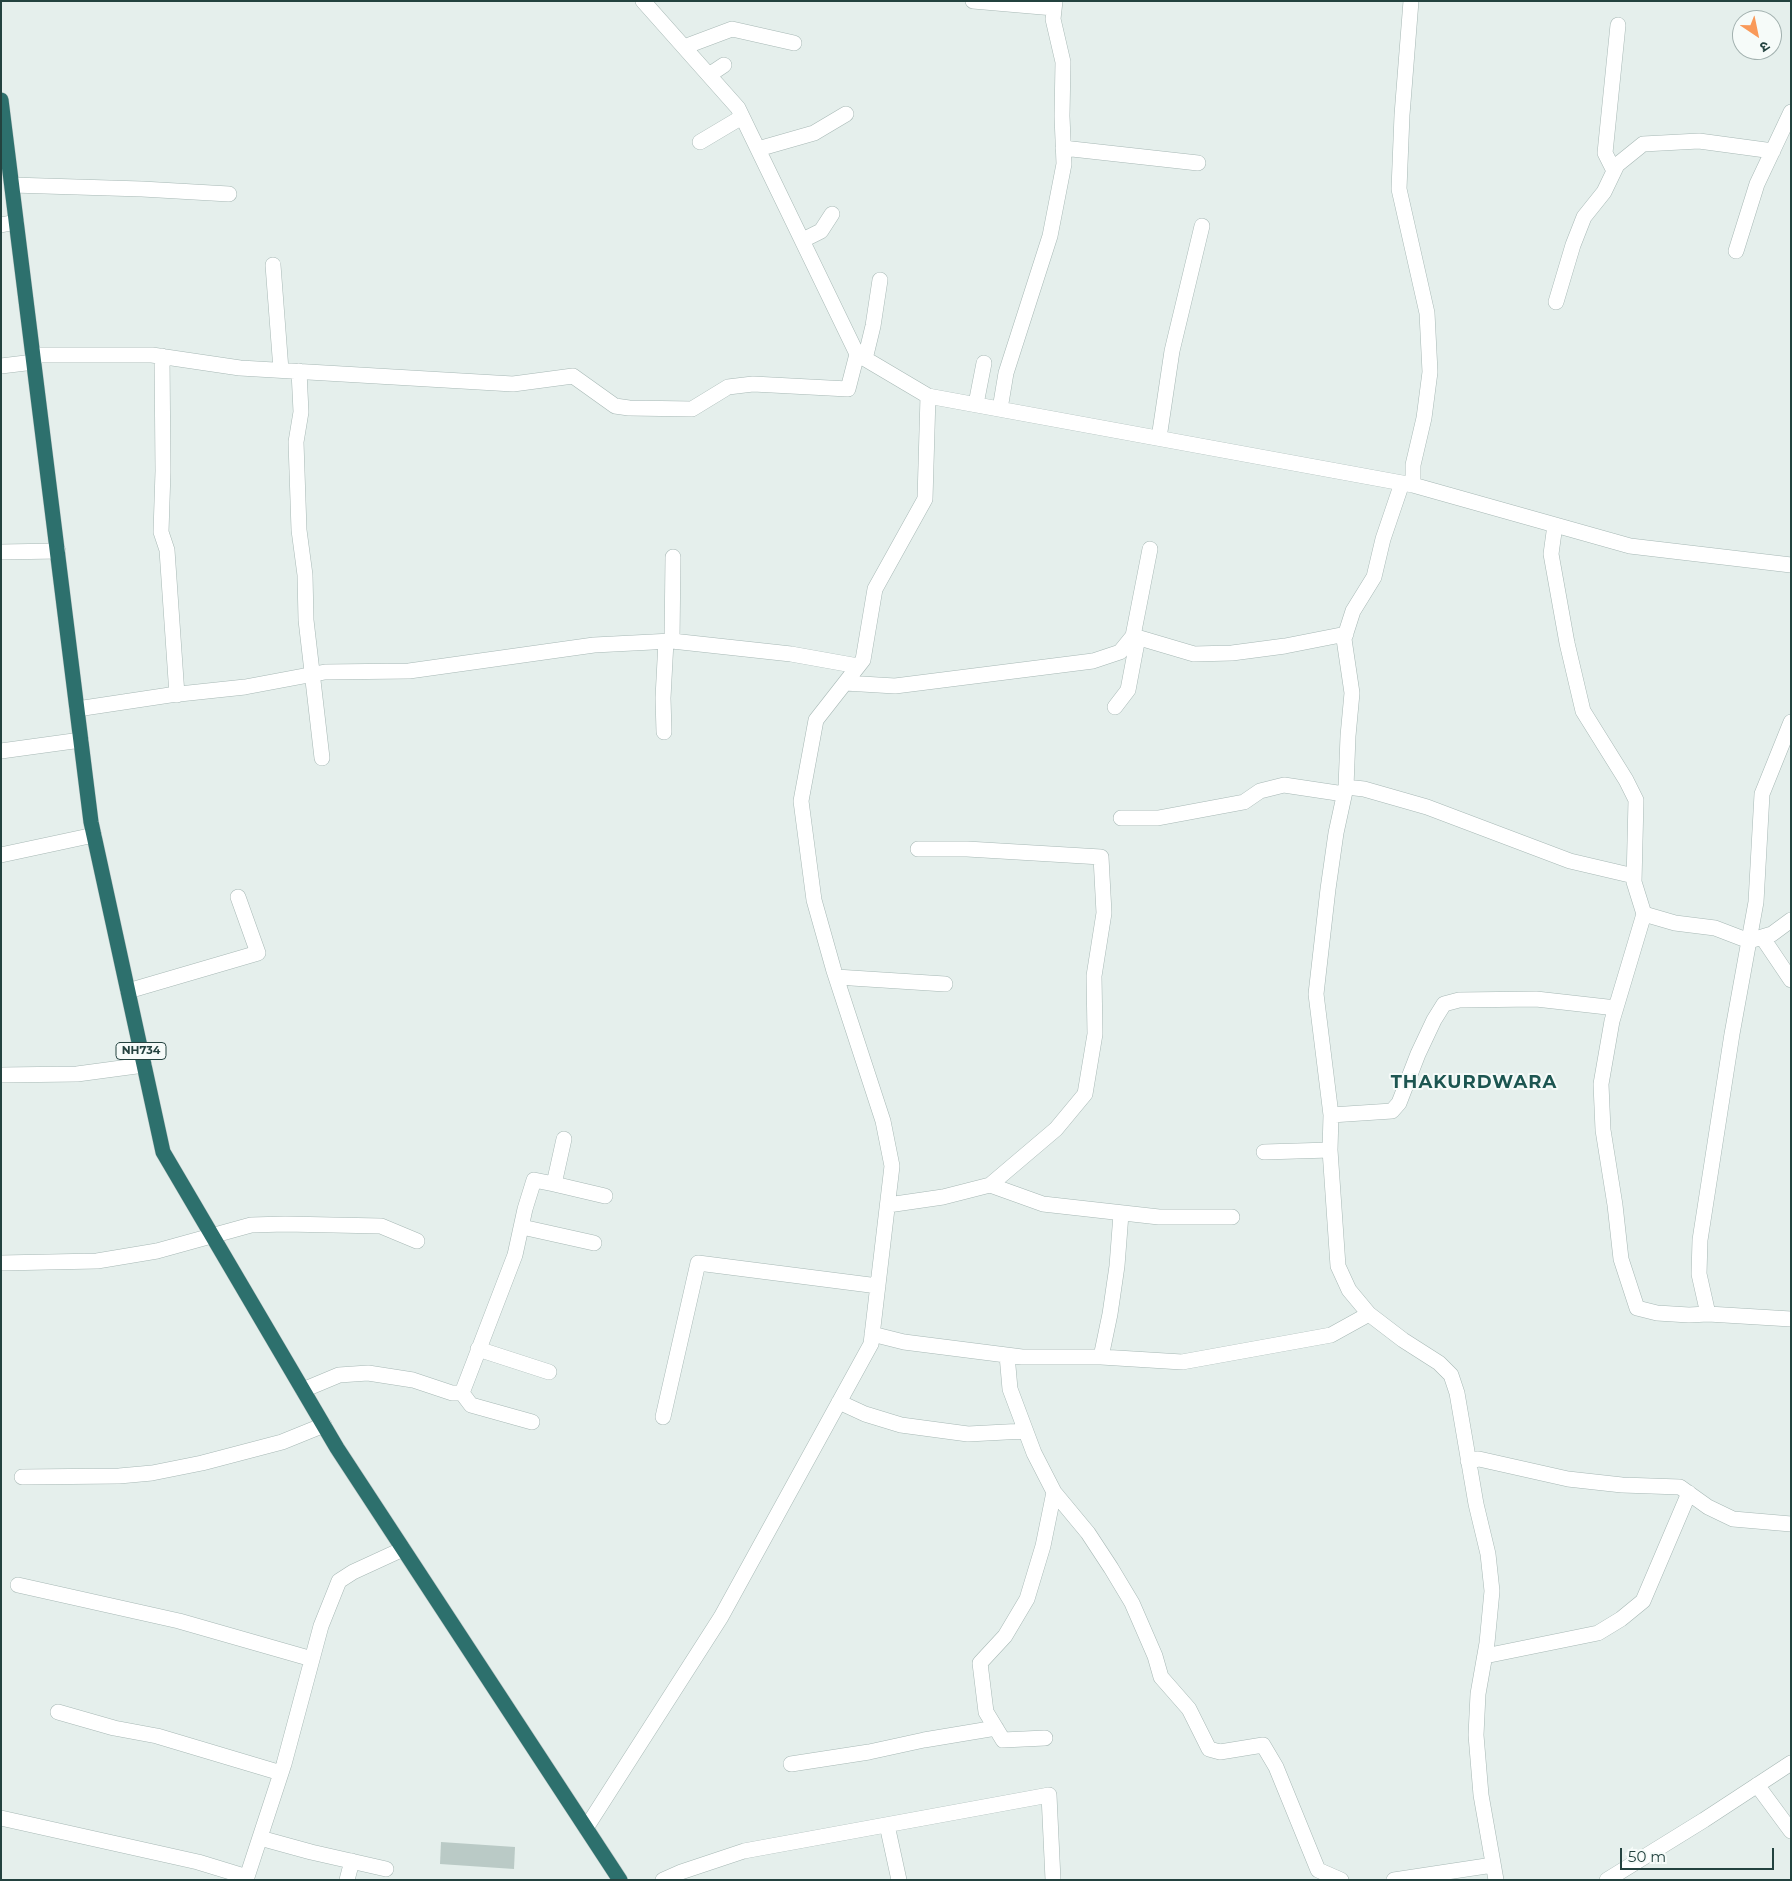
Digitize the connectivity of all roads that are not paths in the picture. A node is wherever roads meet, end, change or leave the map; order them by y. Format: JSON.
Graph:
{"nodes":[{"id":1,"x":643,"y":1,"type":"edge"},
{"id":2,"x":973,"y":1,"type":"edge"},
{"id":3,"x":1411,"y":1,"type":"edge"},
{"id":4,"x":1055,"y":4,"type":"edge"},
{"id":5,"x":1618,"y":25,"type":"dead end"},
{"id":6,"x":794,"y":43,"type":"dead end"},
{"id":7,"x":684,"y":47,"type":"junction"},
{"id":8,"x":724,"y":65,"type":"dead end"},
{"id":9,"x":709,"y":75,"type":"junction"},
{"id":10,"x":1,"y":100,"type":"edge"},
{"id":11,"x":1791,"y":112,"type":"edge"},
{"id":12,"x":846,"y":114,"type":"dead end"},
{"id":13,"x":742,"y":117,"type":"junction"},
{"id":14,"x":700,"y":142,"type":"dead end"},
{"id":15,"x":1063,"y":148,"type":"junction"},
{"id":16,"x":758,"y":149,"type":"junction"},
{"id":17,"x":1773,"y":151,"type":"junction"},
{"id":18,"x":1198,"y":162,"type":"dead end"},
{"id":19,"x":1614,"y":171,"type":"junction"},
{"id":20,"x":12,"y":185,"type":"junction"},
{"id":21,"x":229,"y":194,"type":"dead end"},
{"id":22,"x":832,"y":214,"type":"dead end"},
{"id":23,"x":9,"y":224,"type":"edge"},
{"id":24,"x":1202,"y":226,"type":"dead end"},
{"id":25,"x":803,"y":240,"type":"junction"},
{"id":26,"x":1736,"y":251,"type":"dead end"},
{"id":27,"x":273,"y":265,"type":"dead end"},
{"id":28,"x":880,"y":280,"type":"dead end"},
{"id":29,"x":1556,"y":302,"type":"dead end"},
{"id":30,"x":162,"y":356,"type":"junction"},
{"id":31,"x":861,"y":356,"type":"junction"},
{"id":32,"x":34,"y":359,"type":"junction"},
{"id":33,"x":984,"y":363,"type":"dead end"},
{"id":34,"x":1,"y":366,"type":"edge"},
{"id":35,"x":282,"y":370,"type":"junction"},
{"id":36,"x":299,"y":371,"type":"junction"},
{"id":37,"x":928,"y":396,"type":"junction"},
{"id":38,"x":976,"y":404,"type":"junction"},
{"id":39,"x":1000,"y":409,"type":"junction"},
{"id":40,"x":1159,"y":438,"type":"junction"},
{"id":41,"x":1408,"y":484,"type":"junction"},
{"id":42,"x":1555,"y":525,"type":"junction"},
{"id":43,"x":1150,"y":549,"type":"dead end"},
{"id":44,"x":58,"y":551,"type":"junction"},
{"id":45,"x":1,"y":552,"type":"edge"},
{"id":46,"x":673,"y":557,"type":"dead end"},
{"id":47,"x":1791,"y":565,"type":"edge"},
{"id":48,"x":1346,"y":634,"type":"junction"},
{"id":49,"x":1136,"y":637,"type":"junction"},
{"id":50,"x":669,"y":641,"type":"junction"},
{"id":51,"x":858,"y":666,"type":"junction"},
{"id":52,"x":311,"y":675,"type":"junction"},
{"id":53,"x":845,"y":683,"type":"junction"},
{"id":54,"x":177,"y":695,"type":"junction"},
{"id":55,"x":1115,"y":707,"type":"dead end"},
{"id":56,"x":77,"y":709,"type":"junction"},
{"id":57,"x":1791,"y":722,"type":"edge"},
{"id":58,"x":664,"y":732,"type":"dead end"},
{"id":59,"x":81,"y":740,"type":"junction"},
{"id":60,"x":1,"y":751,"type":"edge"},
{"id":61,"x":322,"y":758,"type":"dead end"},
{"id":62,"x":1345,"y":790,"type":"junction"},
{"id":63,"x":1121,"y":818,"type":"dead end"},
{"id":64,"x":94,"y":835,"type":"junction"},
{"id":65,"x":918,"y":849,"type":"dead end"},
{"id":66,"x":1,"y":855,"type":"edge"},
{"id":67,"x":1634,"y":876,"type":"junction"},
{"id":68,"x":238,"y":897,"type":"dead end"},
{"id":69,"x":1644,"y":914,"type":"junction"},
{"id":70,"x":1791,"y":920,"type":"edge"},
{"id":71,"x":1755,"y":939,"type":"junction"},
{"id":72,"x":836,"y":978,"type":"junction"},
{"id":73,"x":1791,"y":980,"type":"edge"},
{"id":74,"x":945,"y":984,"type":"dead end"},
{"id":75,"x":128,"y":991,"type":"junction"},
{"id":76,"x":1616,"y":1008,"type":"junction"},
{"id":77,"x":144,"y":1065,"type":"junction"},
{"id":78,"x":1,"y":1075,"type":"edge"},
{"id":79,"x":1331,"y":1115,"type":"junction"},
{"id":80,"x":564,"y":1139,"type":"dead end"},
{"id":81,"x":1330,"y":1150,"type":"junction"},
{"id":82,"x":1264,"y":1152,"type":"dead end"},
{"id":83,"x":554,"y":1184,"type":"junction"},
{"id":84,"x":990,"y":1185,"type":"junction"},
{"id":85,"x":605,"y":1196,"type":"dead end"},
{"id":86,"x":888,"y":1204,"type":"junction"},
{"id":87,"x":1120,"y":1214,"type":"junction"},
{"id":88,"x":1232,"y":1217,"type":"dead end"},
{"id":89,"x":522,"y":1227,"type":"junction"},
{"id":90,"x":212,"y":1236,"type":"junction"},
{"id":91,"x":417,"y":1241,"type":"dead end"},
{"id":92,"x":594,"y":1243,"type":"dead end"},
{"id":93,"x":1,"y":1263,"type":"edge"},
{"id":94,"x":878,"y":1286,"type":"junction"},
{"id":95,"x":1369,"y":1314,"type":"junction"},
{"id":96,"x":1708,"y":1314,"type":"junction"},
{"id":97,"x":1791,"y":1319,"type":"edge"},
{"id":98,"x":872,"y":1334,"type":"junction"},
{"id":99,"x":478,"y":1350,"type":"junction"},
{"id":100,"x":1007,"y":1354,"type":"junction"},
{"id":101,"x":1101,"y":1357,"type":"junction"},
{"id":102,"x":549,"y":1372,"type":"dead end"},
{"id":103,"x":303,"y":1390,"type":"junction"},
{"id":104,"x":462,"y":1393,"type":"junction"},
{"id":105,"x":839,"y":1402,"type":"junction"},
{"id":106,"x":663,"y":1417,"type":"dead end"},
{"id":107,"x":532,"y":1422,"type":"dead end"},
{"id":108,"x":324,"y":1425,"type":"junction"},
{"id":109,"x":1026,"y":1431,"type":"junction"},
{"id":110,"x":1468,"y":1461,"type":"junction"},
{"id":111,"x":22,"y":1477,"type":"dead end"},
{"id":112,"x":1054,"y":1492,"type":"junction"},
{"id":113,"x":1689,"y":1494,"type":"junction"},
{"id":114,"x":1791,"y":1524,"type":"edge"},
{"id":115,"x":403,"y":1548,"type":"junction"},
{"id":116,"x":18,"y":1585,"type":"dead end"},
{"id":117,"x":1485,"y":1656,"type":"junction"},
{"id":118,"x":312,"y":1659,"type":"junction"},
{"id":119,"x":58,"y":1712,"type":"dead end"},
{"id":120,"x":996,"y":1728,"type":"junction"},
{"id":121,"x":1045,"y":1738,"type":"dead end"},
{"id":122,"x":1791,"y":1763,"type":"edge"},
{"id":123,"x":791,"y":1764,"type":"dead end"},
{"id":124,"x":281,"y":1773,"type":"junction"},
{"id":125,"x":1757,"y":1785,"type":"junction"},
{"id":126,"x":1,"y":1818,"type":"edge"},
{"id":127,"x":887,"y":1825,"type":"junction"},
{"id":128,"x":586,"y":1828,"type":"junction"},
{"id":129,"x":1791,"y":1831,"type":"edge"},
{"id":130,"x":260,"y":1838,"type":"junction"},
{"id":131,"x":352,"y":1861,"type":"junction"},
{"id":132,"x":386,"y":1869,"type":"dead end"},
{"id":133,"x":1495,"y":1872,"type":"edge"},
{"id":134,"x":247,"y":1878,"type":"edge"},
{"id":135,"x":347,"y":1880,"type":"edge"},
{"id":136,"x":620,"y":1880,"type":"edge"},
{"id":137,"x":662,"y":1880,"type":"edge"},
{"id":138,"x":898,"y":1880,"type":"edge"},
{"id":139,"x":1053,"y":1880,"type":"edge"},
{"id":140,"x":1341,"y":1880,"type":"edge"},
{"id":141,"x":1394,"y":1880,"type":"edge"},
{"id":142,"x":1607,"y":1880,"type":"edge"}],
"edges":[{"from":1,"to":7,"type":"street"},
{"from":2,"to":4,"type":"street"},
{"from":3,"to":41,"type":"street"},
{"from":4,"to":15,"type":"street"},
{"from":5,"to":19,"type":"street"},
{"from":6,"to":7,"type":"street"},
{"from":7,"to":9,"type":"street"},
{"from":8,"to":9,"type":"street"},
{"from":9,"to":13,"type":"street"},
{"from":10,"to":20,"type":"highway","number":"NH734"},
{"from":11,"to":17,"type":"street"},
{"from":12,"to":16,"type":"street"},
{"from":13,"to":14,"type":"street"},
{"from":13,"to":16,"type":"street"},
{"from":15,"to":18,"type":"street"},
{"from":15,"to":39,"type":"street"},
{"from":16,"to":25,"type":"street"},
{"from":17,"to":19,"type":"street"},
{"from":17,"to":26,"type":"street"},
{"from":19,"to":29,"type":"street"},
{"from":20,"to":21,"type":"street"},
{"from":20,"to":23,"type":"highway","number":"NH734"},
{"from":22,"to":25,"type":"street"},
{"from":23,"to":32,"type":"highway","number":"NH734"},
{"from":24,"to":40,"type":"street"},
{"from":25,"to":31,"type":"street"},
{"from":27,"to":35,"type":"street"},
{"from":28,"to":31,"type":"street"},
{"from":30,"to":32,"type":"street"},
{"from":30,"to":35,"type":"street"},
{"from":30,"to":54,"type":"street"},
{"from":31,"to":36,"type":"street"},
{"from":31,"to":37,"type":"street"},
{"from":32,"to":34,"type":"street"},
{"from":32,"to":44,"type":"highway","number":"NH734"},
{"from":33,"to":38,"type":"street"},
{"from":35,"to":36,"type":"street"},
{"from":36,"to":52,"type":"street"},
{"from":37,"to":38,"type":"street"},
{"from":37,"to":51,"type":"street"},
{"from":38,"to":39,"type":"street"},
{"from":39,"to":40,"type":"street"},
{"from":40,"to":41,"type":"street"},
{"from":41,"to":42,"type":"street"},
{"from":41,"to":48,"type":"street"},
{"from":42,"to":47,"type":"street"},
{"from":42,"to":67,"type":"street"},
{"from":43,"to":49,"type":"street"},
{"from":44,"to":45,"type":"street"},
{"from":44,"to":56,"type":"highway","number":"NH734"},
{"from":46,"to":50,"type":"street"},
{"from":48,"to":49,"type":"street"},
{"from":48,"to":62,"type":"street"},
{"from":49,"to":53,"type":"street"},
{"from":49,"to":55,"type":"street"},
{"from":50,"to":51,"type":"street"},
{"from":50,"to":52,"type":"street"},
{"from":50,"to":58,"type":"street"},
{"from":51,"to":53,"type":"street"},
{"from":52,"to":54,"type":"street"},
{"from":52,"to":61,"type":"street"},
{"from":53,"to":72,"type":"street"},
{"from":54,"to":56,"type":"street"},
{"from":56,"to":59,"type":"highway","number":"NH734"},
{"from":57,"to":71,"type":"street"},
{"from":59,"to":60,"type":"street"},
{"from":59,"to":64,"type":"highway","number":"NH734"},
{"from":62,"to":63,"type":"street"},
{"from":62,"to":67,"type":"street"},
{"from":62,"to":79,"type":"street"},
{"from":64,"to":66,"type":"street"},
{"from":64,"to":75,"type":"highway","number":"NH734"},
{"from":65,"to":84,"type":"street"},
{"from":67,"to":69,"type":"street"},
{"from":68,"to":75,"type":"street"},
{"from":69,"to":71,"type":"street"},
{"from":69,"to":76,"type":"street"},
{"from":70,"to":71,"type":"street"},
{"from":71,"to":73,"type":"street"},
{"from":71,"to":96,"type":"street"},
{"from":72,"to":74,"type":"street"},
{"from":72,"to":86,"type":"street"},
{"from":75,"to":77,"type":"highway","number":"NH734"},
{"from":76,"to":79,"type":"street"},
{"from":76,"to":96,"type":"street"},
{"from":77,"to":78,"type":"street"},
{"from":77,"to":90,"type":"highway","number":"NH734"},
{"from":79,"to":81,"type":"street"},
{"from":80,"to":83,"type":"street"},
{"from":81,"to":82,"type":"street"},
{"from":81,"to":95,"type":"street"},
{"from":83,"to":85,"type":"street"},
{"from":83,"to":89,"type":"street"},
{"from":84,"to":86,"type":"street"},
{"from":84,"to":87,"type":"street"},
{"from":86,"to":94,"type":"street"},
{"from":87,"to":88,"type":"street"},
{"from":87,"to":101,"type":"street"},
{"from":89,"to":92,"type":"street"},
{"from":89,"to":99,"type":"street"},
{"from":90,"to":91,"type":"street"},
{"from":90,"to":93,"type":"street"},
{"from":90,"to":103,"type":"highway","number":"NH734"},
{"from":94,"to":98,"type":"street"},
{"from":94,"to":106,"type":"street"},
{"from":95,"to":101,"type":"street"},
{"from":95,"to":110,"type":"street"},
{"from":96,"to":97,"type":"street"},
{"from":98,"to":100,"type":"street"},
{"from":98,"to":105,"type":"street"},
{"from":99,"to":102,"type":"street"},
{"from":99,"to":104,"type":"street"},
{"from":100,"to":101,"type":"street"},
{"from":100,"to":109,"type":"street"},
{"from":103,"to":104,"type":"street"},
{"from":103,"to":108,"type":"highway","number":"NH734"},
{"from":104,"to":107,"type":"street"},
{"from":105,"to":109,"type":"street"},
{"from":105,"to":128,"type":"street"},
{"from":108,"to":111,"type":"street"},
{"from":108,"to":115,"type":"highway","number":"NH734"},
{"from":109,"to":112,"type":"street"},
{"from":110,"to":113,"type":"street"},
{"from":110,"to":117,"type":"street"},
{"from":112,"to":120,"type":"street"},
{"from":112,"to":140,"type":"street"},
{"from":113,"to":114,"type":"street"},
{"from":113,"to":117,"type":"street"},
{"from":115,"to":118,"type":"street"},
{"from":115,"to":128,"type":"highway","number":"NH734"},
{"from":116,"to":118,"type":"street"},
{"from":117,"to":133,"type":"street"},
{"from":118,"to":124,"type":"street"},
{"from":119,"to":124,"type":"street"},
{"from":120,"to":121,"type":"street"},
{"from":120,"to":123,"type":"street"},
{"from":122,"to":125,"type":"street"},
{"from":124,"to":130,"type":"street"},
{"from":125,"to":129,"type":"street"},
{"from":125,"to":142,"type":"street"},
{"from":126,"to":134,"type":"street"},
{"from":127,"to":137,"type":"street"},
{"from":127,"to":138,"type":"street"},
{"from":127,"to":139,"type":"street"},
{"from":128,"to":136,"type":"highway","number":"NH734"},
{"from":130,"to":131,"type":"street"},
{"from":130,"to":134,"type":"street"},
{"from":131,"to":132,"type":"street"},
{"from":131,"to":135,"type":"street"},
{"from":133,"to":141,"type":"street"}]}
